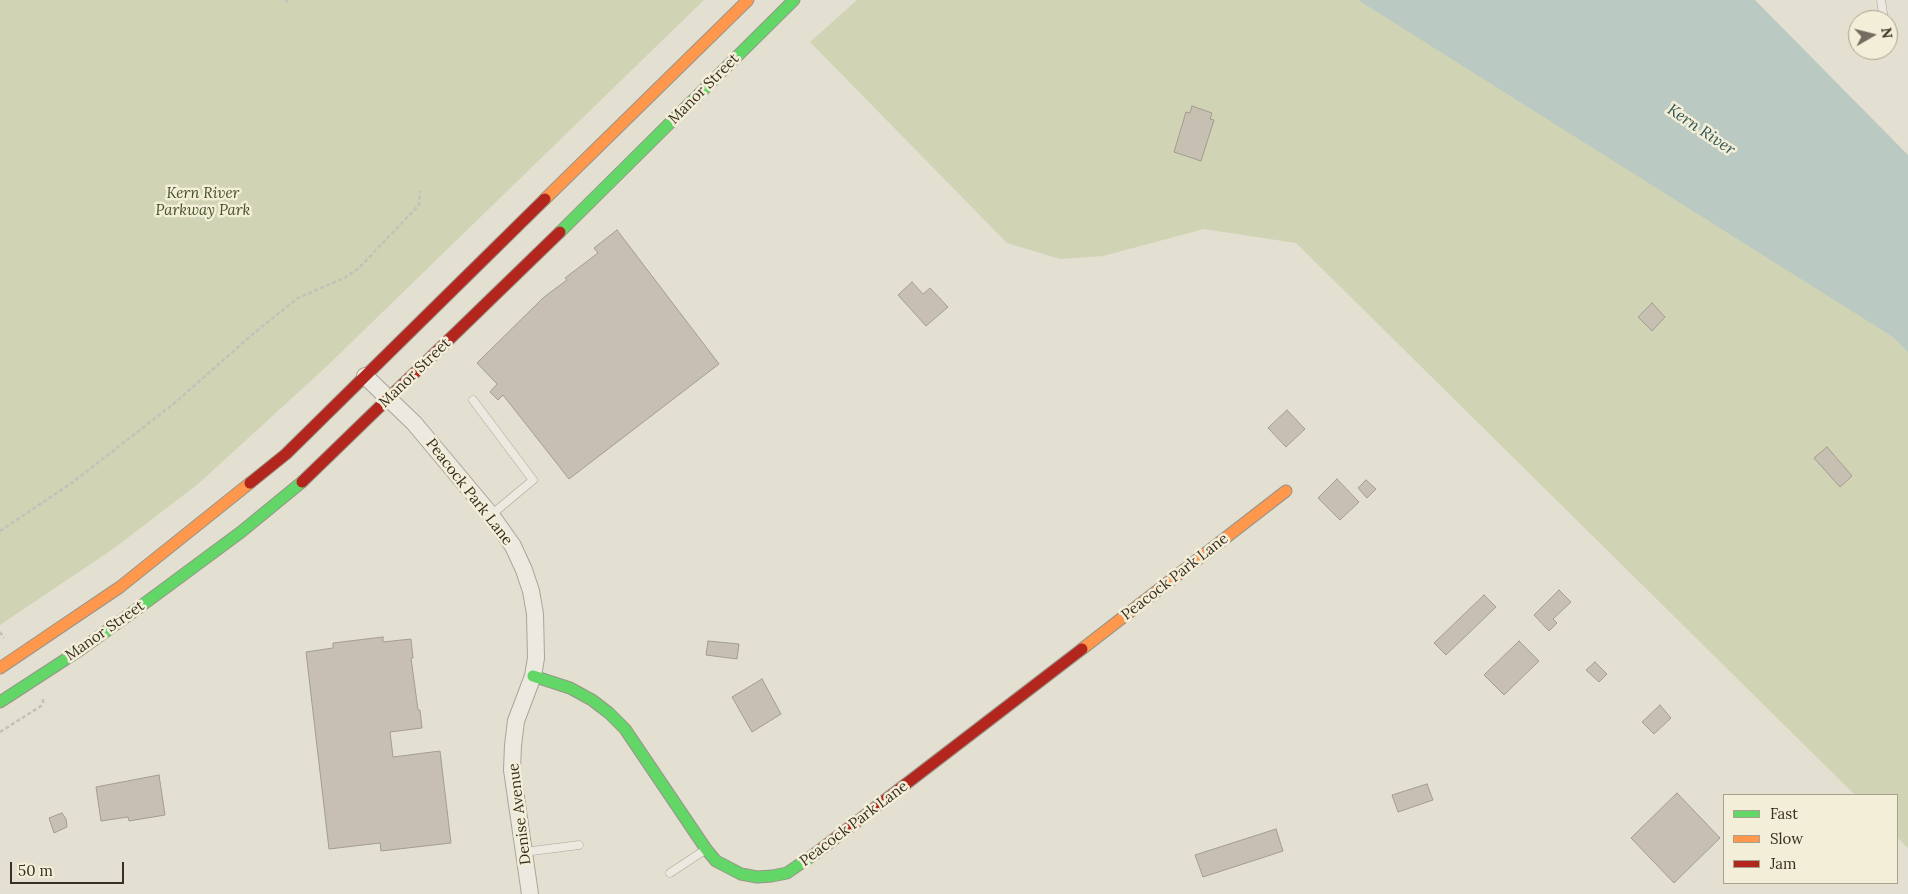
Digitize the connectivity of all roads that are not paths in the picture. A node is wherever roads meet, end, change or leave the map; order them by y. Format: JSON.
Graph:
{"nodes":[{"id":1,"x":748,"y":0,"type":"edge"},
{"id":2,"x":794,"y":0,"type":"edge"},
{"id":3,"x":365,"y":376,"type":"junction"},
{"id":4,"x":389,"y":398,"type":"junction"},
{"id":5,"x":473,"y":400,"type":"dead end"},
{"id":6,"x":1286,"y":491,"type":"dead end"},
{"id":7,"x":491,"y":515,"type":"junction"},
{"id":8,"x":0,"y":668,"type":"edge"},
{"id":9,"x":533,"y":676,"type":"junction"},
{"id":10,"x":0,"y":702,"type":"edge"},
{"id":11,"x":578,"y":845,"type":"dead end"},
{"id":12,"x":706,"y":849,"type":"junction"},
{"id":13,"x":524,"y":852,"type":"junction"},
{"id":14,"x":670,"y":873,"type":"dead end"},
{"id":15,"x":530,"y":894,"type":"edge"}],
"edges":[{"from":1,"to":3,"type":"main road","name":"Manor Street"},
{"from":2,"to":4,"type":"main road","name":"Manor Street"},
{"from":3,"to":4,"type":"street","name":"Peacock Park Lane"},
{"from":3,"to":8,"type":"main road","name":"Manor Street"},
{"from":4,"to":7,"type":"street","name":"Peacock Park Lane"},
{"from":4,"to":10,"type":"main road","name":"Manor Street"},
{"from":5,"to":7,"type":"lane"},
{"from":6,"to":12,"type":"main road","name":"Peacock Park Lane"},
{"from":7,"to":9,"type":"street","name":"Peacock Park Lane"},
{"from":9,"to":12,"type":"main road","name":"Peacock Park Lane"},
{"from":9,"to":13,"type":"street","name":"Denise Avenue"},
{"from":11,"to":13,"type":"lane"},
{"from":12,"to":14,"type":"lane"},
{"from":13,"to":15,"type":"street","name":"Denise Avenue"}]}
